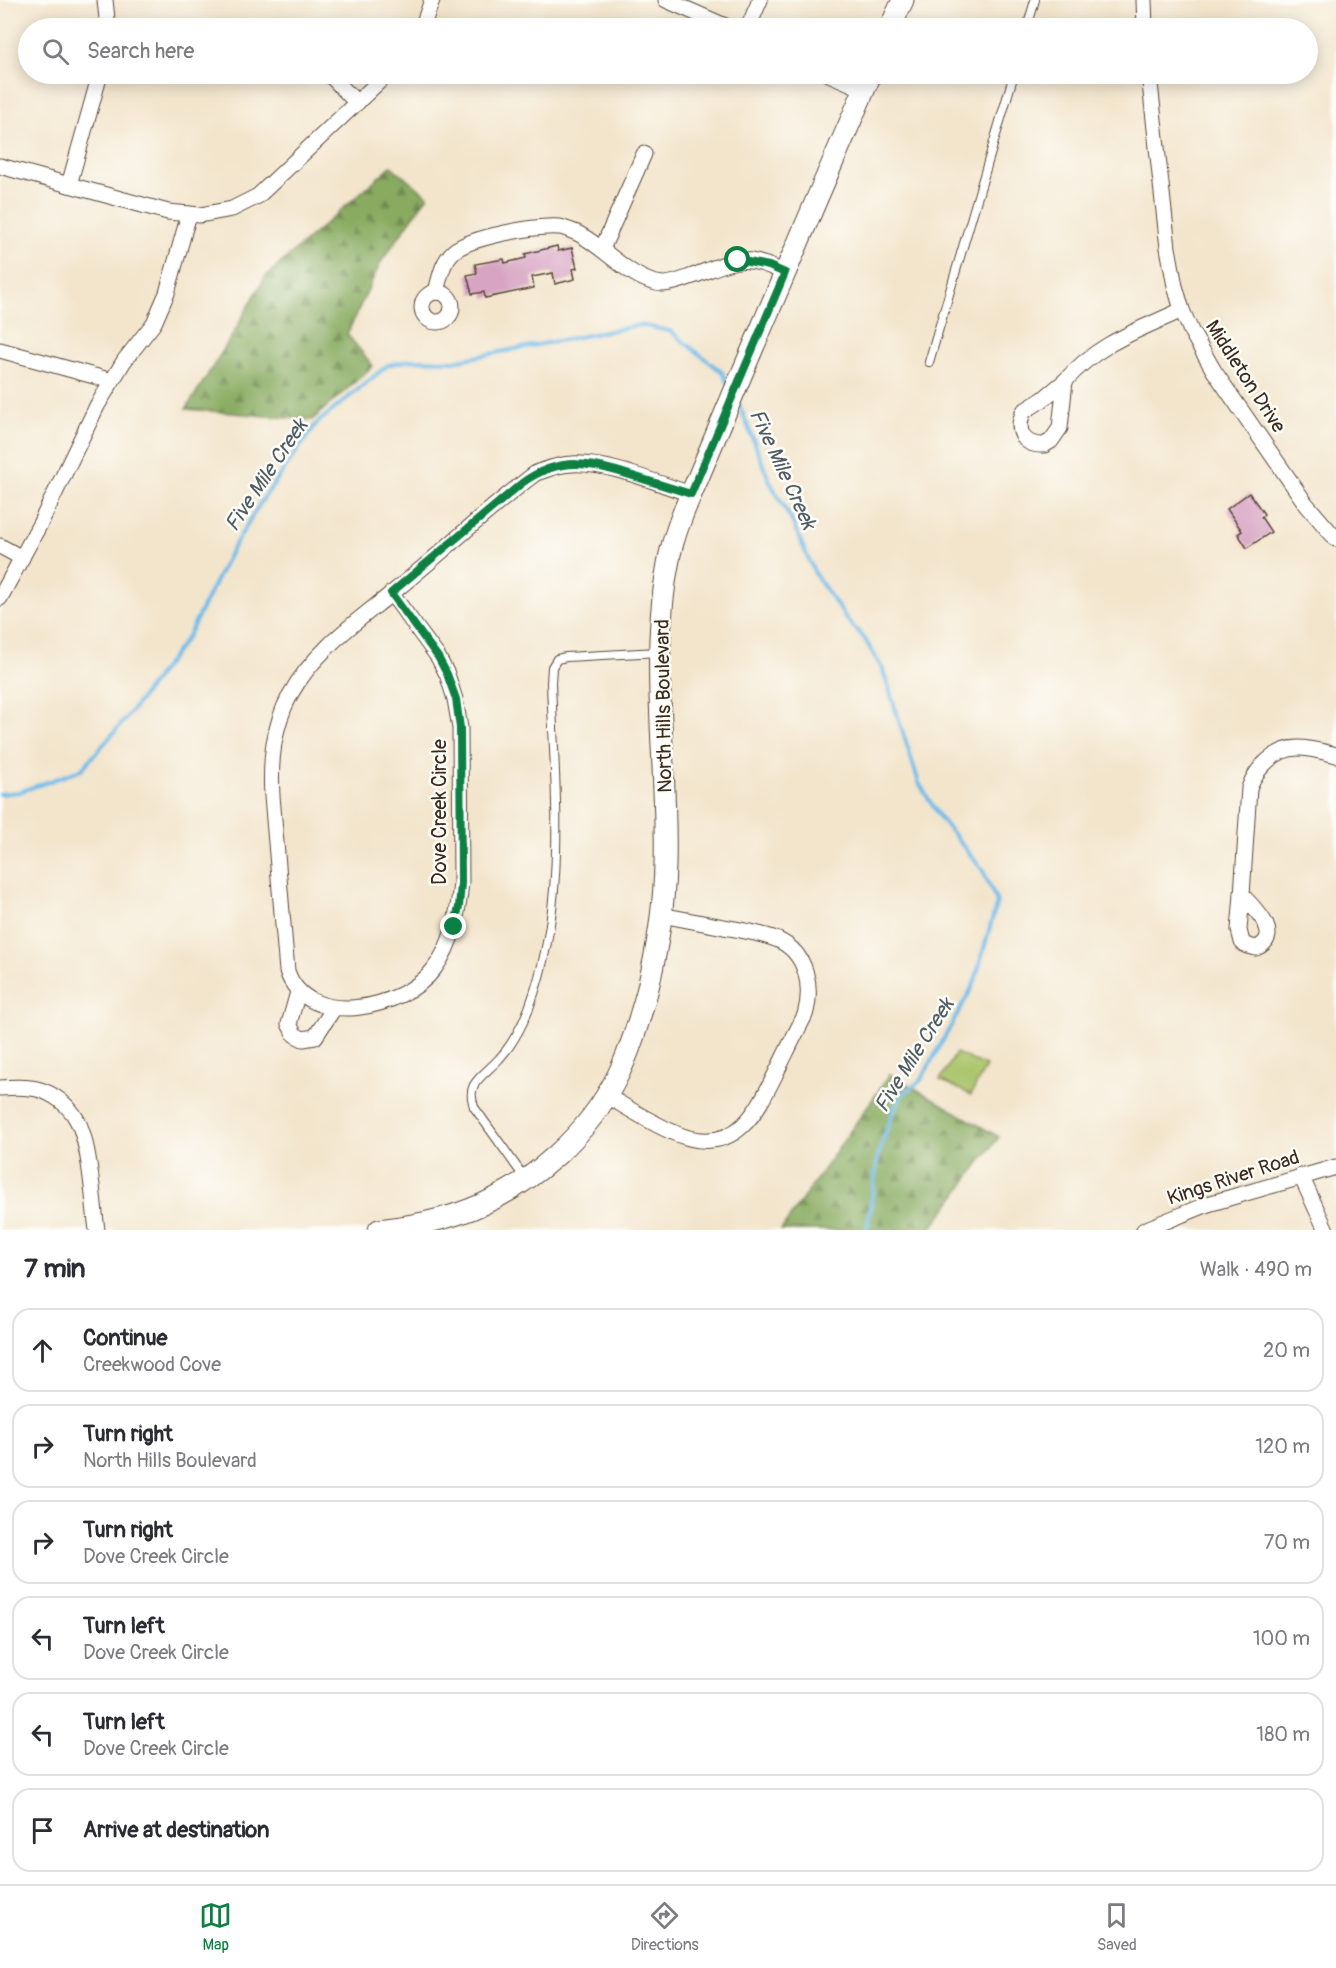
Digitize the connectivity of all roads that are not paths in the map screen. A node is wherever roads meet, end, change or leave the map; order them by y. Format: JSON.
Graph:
{"nodes":[{"id":1,"x":105,"y":0,"type":"edge"},
{"id":2,"x":432,"y":0,"type":"edge"},
{"id":3,"x":666,"y":0,"type":"edge"},
{"id":4,"x":760,"y":0,"type":"edge"},
{"id":5,"x":903,"y":0,"type":"edge"},
{"id":6,"x":1035,"y":0,"type":"edge"},
{"id":7,"x":1144,"y":0,"type":"edge"},
{"id":8,"x":107,"y":18,"type":"edge"},
{"id":9,"x":426,"y":18,"type":"edge"},
{"id":10,"x":707,"y":18,"type":"edge"},
{"id":11,"x":752,"y":18,"type":"edge"},
{"id":12,"x":895,"y":18,"type":"edge"},
{"id":13,"x":1030,"y":18,"type":"edge"},
{"id":14,"x":1145,"y":18,"type":"edge"},
{"id":15,"x":97,"y":84,"type":"edge"},
{"id":16,"x":339,"y":84,"type":"edge"},
{"id":17,"x":377,"y":84,"type":"edge"},
{"id":18,"x":867,"y":84,"type":"edge"},
{"id":19,"x":1011,"y":84,"type":"edge"},
{"id":20,"x":1150,"y":84,"type":"edge"},
{"id":21,"x":357,"y":103,"type":"junction"},
{"id":22,"x":644,"y":154,"type":"dead end"},
{"id":23,"x":0,"y":166,"type":"edge"},
{"id":24,"x":69,"y":185,"type":"junction"},
{"id":25,"x":189,"y":214,"type":"junction"},
{"id":26,"x":602,"y":249,"type":"junction"},
{"id":27,"x":785,"y":273,"type":"junction"},
{"id":28,"x":436,"y":292,"type":"dead end"},
{"id":29,"x":1182,"y":310,"type":"junction"},
{"id":30,"x":0,"y":350,"type":"edge"},
{"id":31,"x":929,"y":362,"type":"dead end"},
{"id":32,"x":112,"y":381,"type":"junction"},
{"id":33,"x":1065,"y":381,"type":"dead end"},
{"id":34,"x":691,"y":494,"type":"junction"},
{"id":35,"x":1336,"y":539,"type":"edge"},
{"id":36,"x":0,"y":546,"type":"edge"},
{"id":37,"x":22,"y":558,"type":"junction"},
{"id":38,"x":391,"y":593,"type":"junction"},
{"id":39,"x":0,"y":598,"type":"edge"},
{"id":40,"x":660,"y":652,"type":"junction"},
{"id":41,"x":1336,"y":755,"type":"edge"},
{"id":42,"x":1242,"y":895,"type":"dead end"},
{"id":43,"x":661,"y":915,"type":"junction"},
{"id":44,"x":298,"y":992,"type":"junction"},
{"id":45,"x":334,"y":1008,"type":"junction"},
{"id":46,"x":0,"y":1088,"type":"edge"},
{"id":47,"x":607,"y":1096,"type":"junction"},
{"id":48,"x":1336,"y":1167,"type":"edge"},
{"id":49,"x":1301,"y":1176,"type":"junction"},
{"id":50,"x":525,"y":1178,"type":"junction"},
{"id":51,"x":407,"y":1228,"type":"edge"},
{"id":52,"x":97,"y":1230,"type":"edge"},
{"id":53,"x":379,"y":1230,"type":"edge"},
{"id":54,"x":1144,"y":1230,"type":"edge"},
{"id":55,"x":1326,"y":1230,"type":"edge"}],
"edges":[{"from":1,"to":8,"type":"street"},
{"from":2,"to":9,"type":"street"},
{"from":3,"to":10,"type":"street"},
{"from":4,"to":11,"type":"street"},
{"from":5,"to":12,"type":"street"},
{"from":6,"to":13,"type":"lane"},
{"from":7,"to":14,"type":"street"},
{"from":15,"to":24,"type":"street"},
{"from":16,"to":21,"type":"street"},
{"from":17,"to":21,"type":"street"},
{"from":18,"to":27,"type":"street","name":"North Hills Boulevard"},
{"from":19,"to":31,"type":"lane"},
{"from":20,"to":29,"type":"street","name":"Middleton Drive"},
{"from":21,"to":25,"type":"street"},
{"from":22,"to":26,"type":"street"},
{"from":23,"to":24,"type":"street"},
{"from":24,"to":25,"type":"street"},
{"from":25,"to":32,"type":"street"},
{"from":26,"to":27,"type":"street"},
{"from":26,"to":28,"type":"street"},
{"from":27,"to":34,"type":"street","name":"North Hills Boulevard"},
{"from":29,"to":33,"type":"street"},
{"from":29,"to":35,"type":"street","name":"Middleton Drive"},
{"from":30,"to":32,"type":"street"},
{"from":32,"to":37,"type":"street"},
{"from":34,"to":38,"type":"street"},
{"from":34,"to":40,"type":"street","name":"North Hills Boulevard"},
{"from":36,"to":37,"type":"street"},
{"from":37,"to":39,"type":"street"},
{"from":38,"to":44,"type":"street"},
{"from":38,"to":45,"type":"street","name":"Dove Creek Circle"},
{"from":40,"to":43,"type":"street","name":"North Hills Boulevard"},
{"from":40,"to":50,"type":"lane"},
{"from":41,"to":42,"type":"street"},
{"from":43,"to":47,"type":"street","name":"North Hills Boulevard"},
{"from":43,"to":47,"type":"street"},
{"from":44,"to":45,"type":"street","name":"Dove Creek Circle"},
{"from":44,"to":45,"type":"street"},
{"from":46,"to":52,"type":"street"},
{"from":47,"to":50,"type":"street","name":"North Hills Boulevard"},
{"from":48,"to":49,"type":"street","name":"Kings River Road"},
{"from":49,"to":54,"type":"street","name":"Kings River Road"},
{"from":49,"to":55,"type":"street"},
{"from":50,"to":51,"type":"street","name":"North Hills Boulevard"},
{"from":51,"to":53,"type":"street","name":"North Hills Boulevard"}]}
